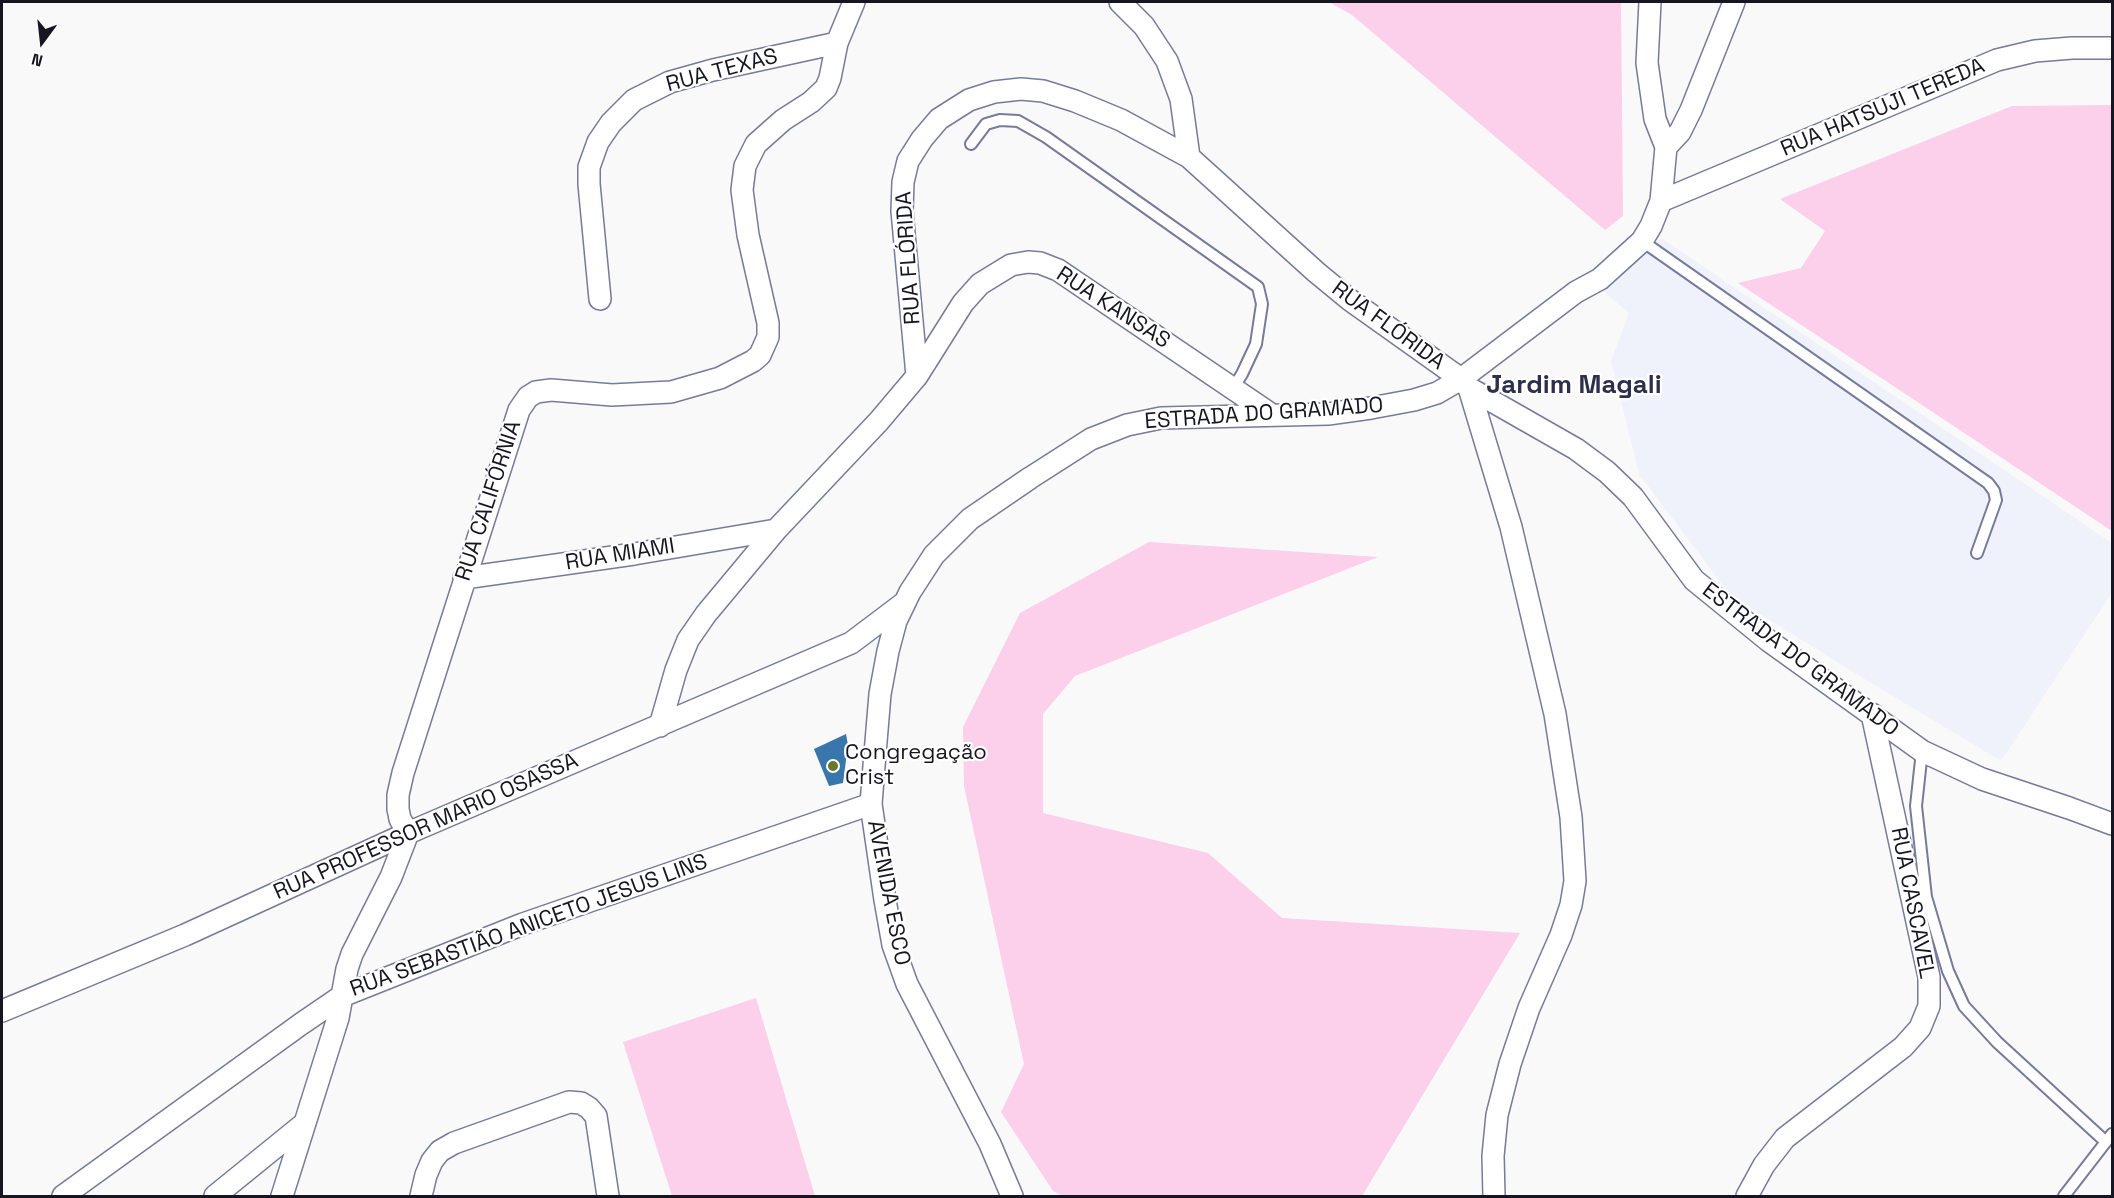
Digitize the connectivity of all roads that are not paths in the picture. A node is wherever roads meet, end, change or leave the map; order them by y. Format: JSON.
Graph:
{"nodes":[{"id":1,"x":854,"y":2,"type":"edge"},
{"id":2,"x":1120,"y":2,"type":"edge"},
{"id":3,"x":1650,"y":2,"type":"edge"},
{"id":4,"x":1734,"y":2,"type":"edge"},
{"id":5,"x":837,"y":44,"type":"junction"},
{"id":6,"x":2112,"y":48,"type":"edge"},
{"id":7,"x":971,"y":144,"type":"dead end"},
{"id":8,"x":1666,"y":147,"type":"junction"},
{"id":9,"x":1189,"y":157,"type":"junction"},
{"id":10,"x":1661,"y":201,"type":"junction"},
{"id":11,"x":1642,"y":241,"type":"junction"},
{"id":12,"x":600,"y":299,"type":"dead end"},
{"id":13,"x":917,"y":376,"type":"junction"},
{"id":14,"x":1465,"y":384,"type":"junction"},
{"id":15,"x":1233,"y":388,"type":"junction"},
{"id":16,"x":1272,"y":415,"type":"junction"},
{"id":17,"x":776,"y":530,"type":"junction"},
{"id":18,"x":1977,"y":553,"type":"dead end"},
{"id":19,"x":464,"y":578,"type":"junction"},
{"id":20,"x":904,"y":603,"type":"junction"},
{"id":21,"x":851,"y":643,"type":"junction"},
{"id":22,"x":888,"y":651,"type":"junction"},
{"id":23,"x":1872,"y":714,"type":"junction"},
{"id":24,"x":660,"y":726,"type":"junction"},
{"id":25,"x":1922,"y":750,"type":"junction"},
{"id":26,"x":871,"y":804,"type":"junction"},
{"id":27,"x":2112,"y":824,"type":"edge"},
{"id":28,"x":408,"y":832,"type":"junction"},
{"id":29,"x":342,"y":996,"type":"junction"},
{"id":30,"x":2,"y":1011,"type":"edge"},
{"id":31,"x":306,"y":1123,"type":"junction"},
{"id":32,"x":2109,"y":1138,"type":"edge"},
{"id":33,"x":63,"y":1197,"type":"edge"},
{"id":34,"x":214,"y":1197,"type":"edge"},
{"id":35,"x":282,"y":1197,"type":"edge"},
{"id":36,"x":421,"y":1197,"type":"edge"},
{"id":37,"x":608,"y":1197,"type":"edge"},
{"id":38,"x":1012,"y":1197,"type":"edge"},
{"id":39,"x":1494,"y":1197,"type":"edge"},
{"id":40,"x":1747,"y":1197,"type":"edge"},
{"id":41,"x":2064,"y":1197,"type":"edge"}],
"edges":[{"from":1,"to":5,"type":"street"},
{"from":2,"to":9,"type":"street"},
{"from":3,"to":8,"type":"street"},
{"from":4,"to":8,"type":"street"},
{"from":5,"to":12,"type":"street","name":"RUA TEXAS"},
{"from":5,"to":19,"type":"street","name":"RUA CALIFÓRNIA"},
{"from":6,"to":10,"type":"street","name":"RUA HATSUJI TEREDA"},
{"from":7,"to":15,"type":"lane"},
{"from":8,"to":10,"type":"street"},
{"from":9,"to":13,"type":"street","name":"RUA FLÓRIDA"},
{"from":9,"to":14,"type":"street","name":"RUA FLÓRIDA"},
{"from":10,"to":11,"type":"street"},
{"from":11,"to":14,"type":"street"},
{"from":11,"to":18,"type":"lane"},
{"from":13,"to":15,"type":"street","name":"RUA KANSAS"},
{"from":13,"to":17,"type":"street"},
{"from":14,"to":16,"type":"street","name":"ESTRADA DO GRAMADO"},
{"from":14,"to":23,"type":"street","name":"ESTRADA DO GRAMADO"},
{"from":14,"to":39,"type":"street"},
{"from":15,"to":16,"type":"street","name":"RUA KANSAS"},
{"from":16,"to":20,"type":"street","name":"ESTRADA DO GRAMADO"},
{"from":17,"to":19,"type":"street","name":"RUA MIAMI"},
{"from":17,"to":24,"type":"street"},
{"from":19,"to":28,"type":"street","name":"RUA CALIFÓRNIA"},
{"from":20,"to":21,"type":"street","name":"RUA PROFESSOR MARIO OSASSA"},
{"from":20,"to":22,"type":"street","name":"AVENIDA ESCO"},
{"from":21,"to":22,"type":"street"},
{"from":21,"to":24,"type":"street","name":"RUA PROFESSOR MARIO OSASSA"},
{"from":22,"to":26,"type":"street","name":"AVENIDA ESCO"},
{"from":23,"to":25,"type":"street","name":"ESTRADA DO GRAMADO"},
{"from":23,"to":40,"type":"street","name":"RUA CASCAVEL"},
{"from":24,"to":28,"type":"street","name":"RUA PROFESSOR MARIO OSASSA"},
{"from":25,"to":27,"type":"street","name":"ESTRADA DO GRAMADO"},
{"from":25,"to":32,"type":"lane"},
{"from":26,"to":29,"type":"street","name":"RUA SEBASTIÃO ANICETO JESUS LINS"},
{"from":26,"to":38,"type":"street","name":"AVENIDA ESCO"},
{"from":28,"to":29,"type":"street"},
{"from":28,"to":30,"type":"street","name":"RUA PROFESSOR MARIO OSASSA"},
{"from":29,"to":31,"type":"street"},
{"from":29,"to":33,"type":"street","name":"RUA SEBASTIÃO ANICETO JESUS LINS"},
{"from":31,"to":34,"type":"street"},
{"from":31,"to":35,"type":"street"},
{"from":32,"to":41,"type":"lane"},
{"from":36,"to":37,"type":"street"}]}
